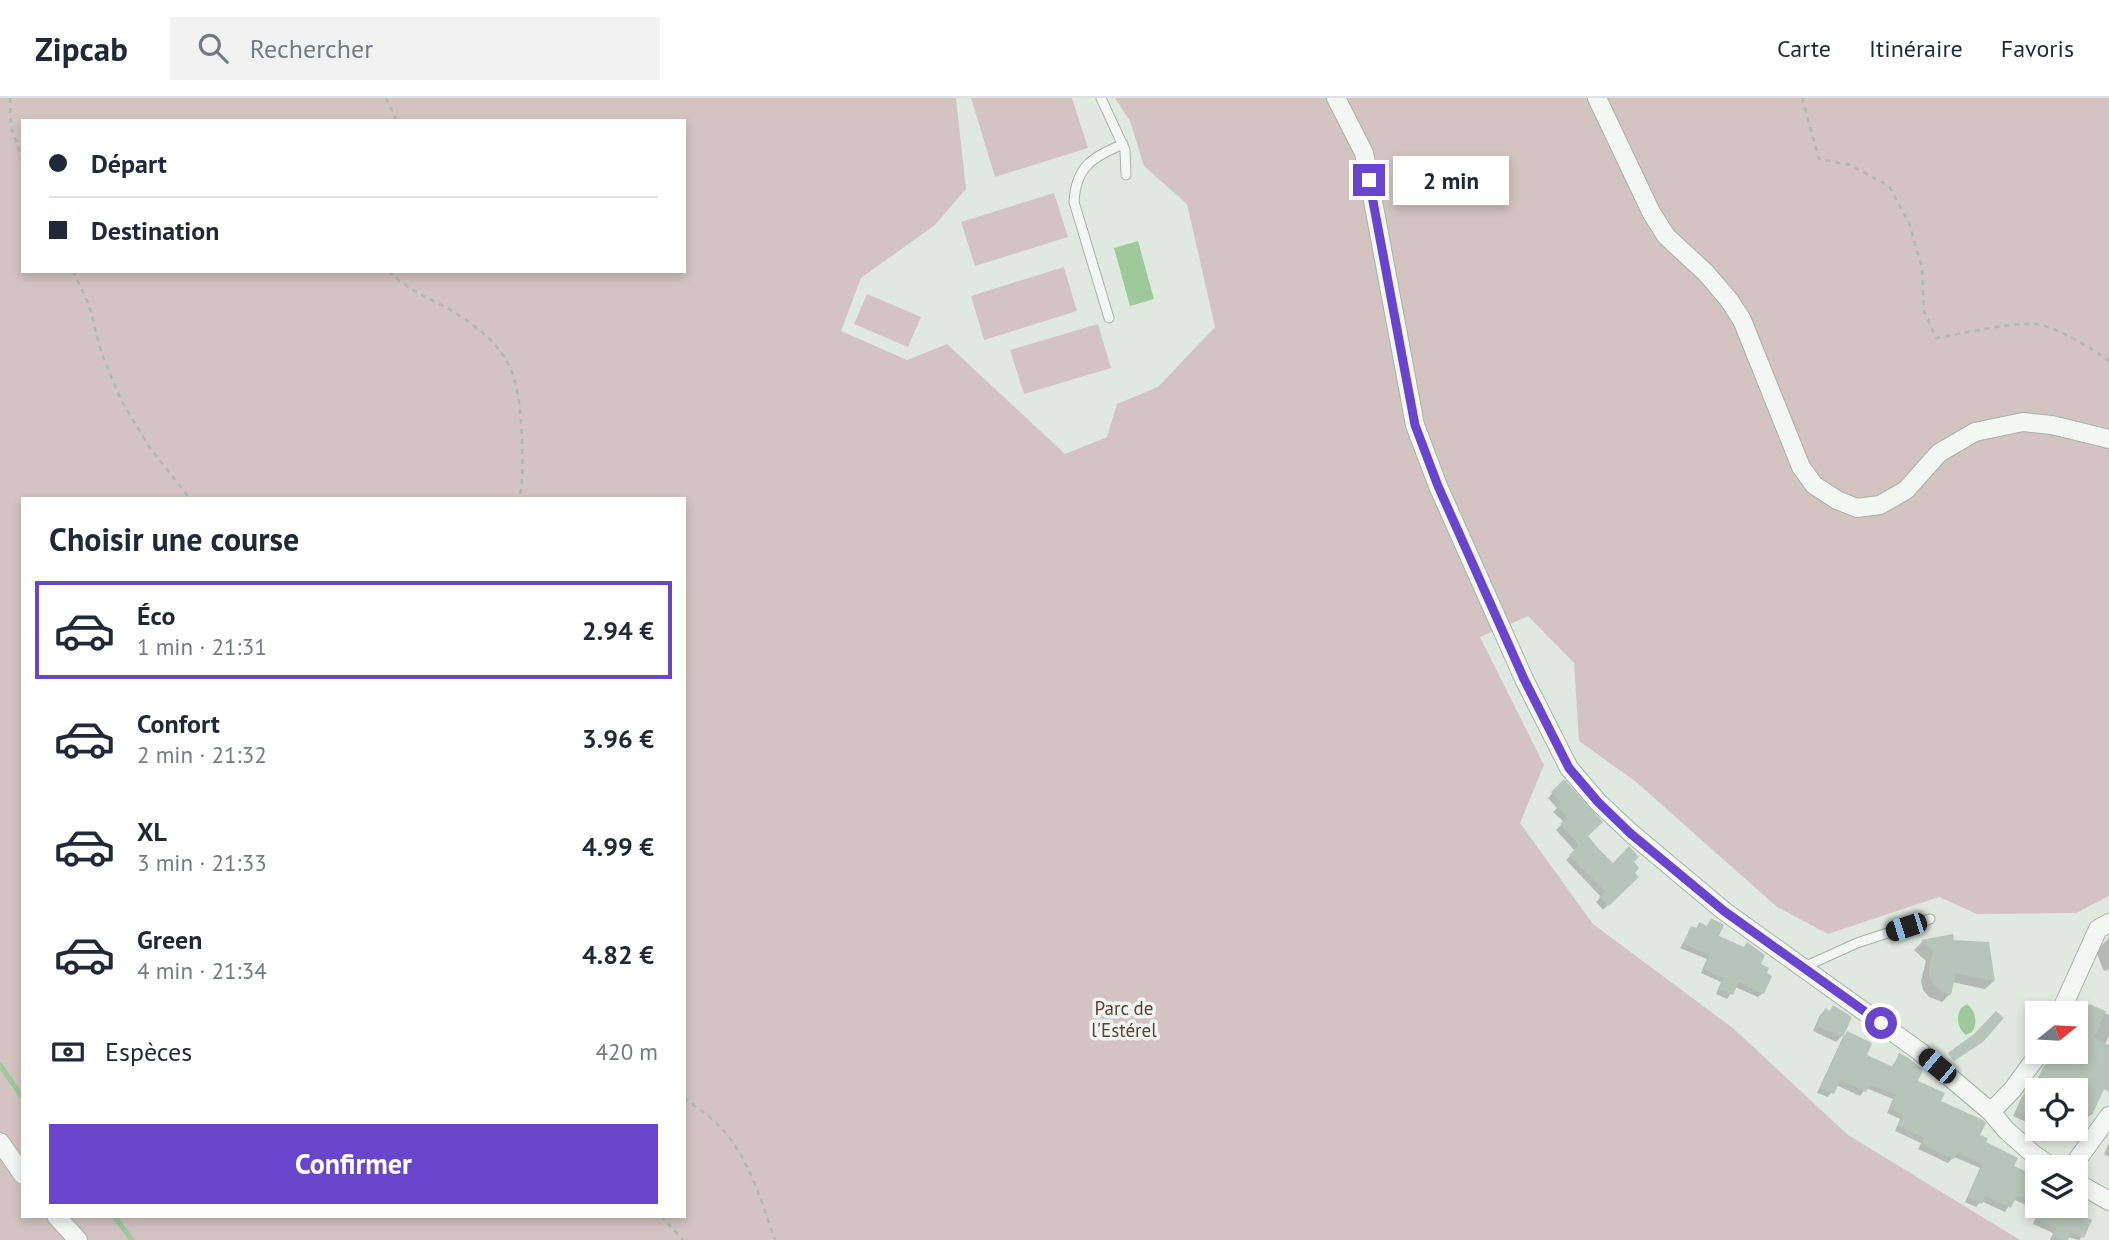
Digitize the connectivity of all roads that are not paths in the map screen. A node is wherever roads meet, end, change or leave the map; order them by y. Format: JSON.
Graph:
{"nodes":[{"id":1,"x":1101,"y":98,"type":"edge"},
{"id":2,"x":1336,"y":98,"type":"edge"},
{"id":3,"x":1597,"y":98,"type":"edge"},
{"id":4,"x":1123,"y":144,"type":"junction"},
{"id":5,"x":1126,"y":174,"type":"dead end"},
{"id":6,"x":1109,"y":318,"type":"dead end"},
{"id":7,"x":2109,"y":439,"type":"edge"},
{"id":8,"x":1930,"y":919,"type":"dead end"},
{"id":9,"x":2109,"y":923,"type":"edge"},
{"id":10,"x":1804,"y":967,"type":"junction"},
{"id":11,"x":2065,"y":1001,"type":"edge"},
{"id":12,"x":2031,"y":1064,"type":"edge"},
{"id":13,"x":1991,"y":1112,"type":"junction"},
{"id":14,"x":2109,"y":1116,"type":"edge"},
{"id":15,"x":0,"y":1142,"type":"edge"},
{"id":16,"x":2034,"y":1155,"type":"edge"},
{"id":17,"x":2081,"y":1155,"type":"edge"},
{"id":18,"x":21,"y":1172,"type":"edge"},
{"id":19,"x":2088,"y":1189,"type":"edge"},
{"id":20,"x":2109,"y":1201,"type":"edge"},
{"id":21,"x":58,"y":1218,"type":"edge"},
{"id":22,"x":78,"y":1240,"type":"edge"}],
"edges":[{"from":1,"to":4,"type":"lane"},
{"from":2,"to":10,"type":"street"},
{"from":3,"to":7,"type":"street"},
{"from":4,"to":5,"type":"lane"},
{"from":4,"to":6,"type":"lane"},
{"from":8,"to":10,"type":"lane"},
{"from":9,"to":11,"type":"street"},
{"from":10,"to":13,"type":"street"},
{"from":12,"to":13,"type":"street"},
{"from":13,"to":16,"type":"street"},
{"from":14,"to":17,"type":"street"},
{"from":15,"to":18,"type":"street"},
{"from":19,"to":20,"type":"street"},
{"from":21,"to":22,"type":"street"}]}
